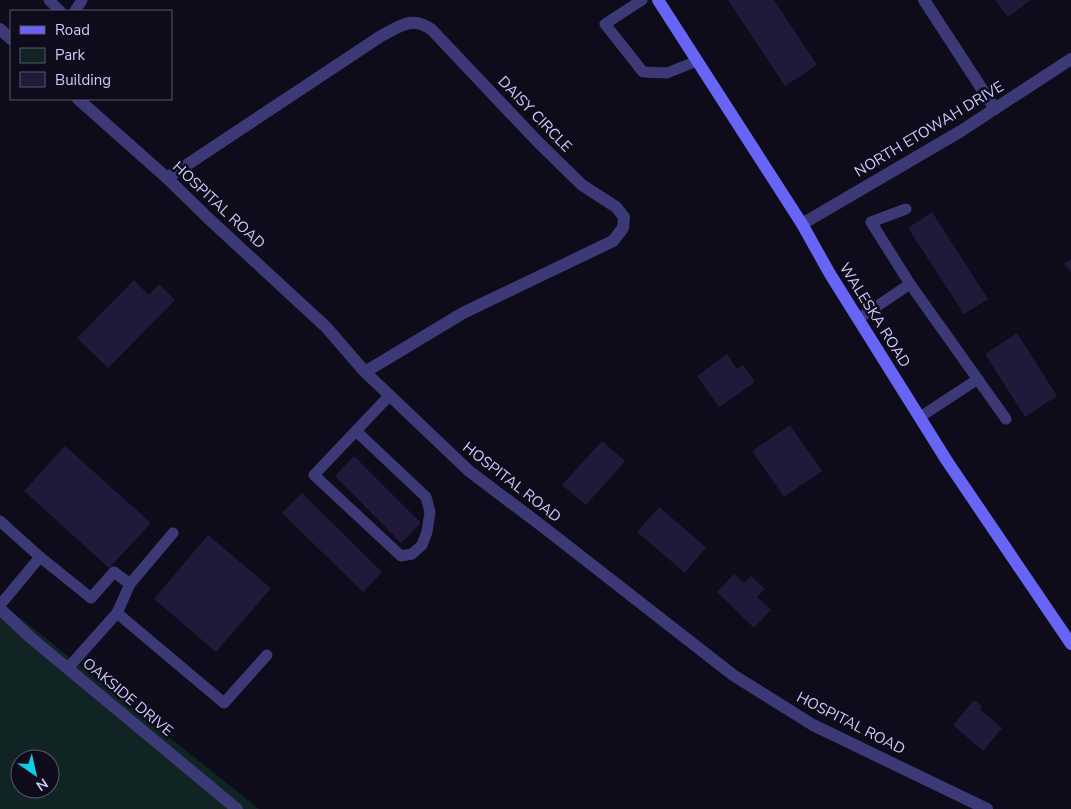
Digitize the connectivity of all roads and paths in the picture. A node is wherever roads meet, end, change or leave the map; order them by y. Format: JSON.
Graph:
{"nodes":[{"id":1,"x":49,"y":0,"type":"edge"},
{"id":2,"x":642,"y":0,"type":"edge"},
{"id":3,"x":658,"y":0,"type":"edge"},
{"id":4,"x":924,"y":0,"type":"edge"},
{"id":5,"x":59,"y":10,"type":"edge"},
{"id":6,"x":0,"y":29,"type":"edge"},
{"id":7,"x":10,"y":38,"type":"edge"},
{"id":8,"x":1071,"y":59,"type":"edge"},
{"id":9,"x":697,"y":61,"type":"junction"},
{"id":10,"x":79,"y":100,"type":"edge"},
{"id":11,"x":995,"y":109,"type":"junction"},
{"id":12,"x":167,"y":178,"type":"junction"},
{"id":13,"x":906,"y":209,"type":"dead end"},
{"id":14,"x":802,"y":224,"type":"junction"},
{"id":15,"x":910,"y":284,"type":"junction"},
{"id":16,"x":858,"y":319,"type":"junction"},
{"id":17,"x":365,"y":372,"type":"junction"},
{"id":18,"x":978,"y":379,"type":"junction"},
{"id":19,"x":390,"y":395,"type":"junction"},
{"id":20,"x":920,"y":418,"type":"junction"},
{"id":21,"x":1006,"y":419,"type":"dead end"},
{"id":22,"x":356,"y":431,"type":"junction"},
{"id":23,"x":0,"y":521,"type":"edge"},
{"id":24,"x":173,"y":532,"type":"dead end"},
{"id":25,"x":40,"y":557,"type":"junction"},
{"id":26,"x":130,"y":584,"type":"junction"},
{"id":27,"x":0,"y":605,"type":"edge"},
{"id":28,"x":0,"y":609,"type":"edge"},
{"id":29,"x":117,"y":613,"type":"junction"},
{"id":30,"x":1071,"y":644,"type":"edge"},
{"id":31,"x":267,"y":654,"type":"dead end"},
{"id":32,"x":68,"y":668,"type":"junction"},
{"id":33,"x":237,"y":809,"type":"edge"},
{"id":34,"x":986,"y":809,"type":"edge"}],
"edges":[{"from":1,"to":5,"type":"lane"},
{"from":2,"to":9,"type":"lane"},
{"from":3,"to":9,"type":"main road","name":"WALESKA ROAD"},
{"from":4,"to":11,"type":"street"},
{"from":6,"to":7,"type":"street"},
{"from":8,"to":11,"type":"street","name":"NORTH ETOWAH DRIVE"},
{"from":9,"to":14,"type":"main road","name":"WALESKA ROAD"},
{"from":10,"to":12,"type":"street","name":"HOSPITAL ROAD"},
{"from":11,"to":14,"type":"street","name":"NORTH ETOWAH DRIVE"},
{"from":12,"to":17,"type":"street","name":"HOSPITAL ROAD"},
{"from":12,"to":17,"type":"street","name":"DAISY CIRCLE"},
{"from":13,"to":15,"type":"lane"},
{"from":14,"to":16,"type":"main road","name":"WALESKA ROAD"},
{"from":15,"to":16,"type":"lane"},
{"from":15,"to":18,"type":"lane"},
{"from":16,"to":20,"type":"main road","name":"WALESKA ROAD"},
{"from":17,"to":19,"type":"street","name":"HOSPITAL ROAD"},
{"from":18,"to":20,"type":"lane"},
{"from":18,"to":21,"type":"lane"},
{"from":19,"to":22,"type":"lane"},
{"from":19,"to":34,"type":"street","name":"HOSPITAL ROAD"},
{"from":20,"to":30,"type":"main road","name":"WALESKA ROAD"},
{"from":22,"to":22,"type":"lane"},
{"from":23,"to":25,"type":"lane"},
{"from":24,"to":26,"type":"lane"},
{"from":25,"to":26,"type":"lane"},
{"from":25,"to":27,"type":"lane"},
{"from":26,"to":29,"type":"lane"},
{"from":28,"to":32,"type":"street","name":"OAKSIDE DRIVE"},
{"from":29,"to":31,"type":"lane"},
{"from":29,"to":32,"type":"lane"},
{"from":32,"to":33,"type":"street","name":"OAKSIDE DRIVE"}]}
